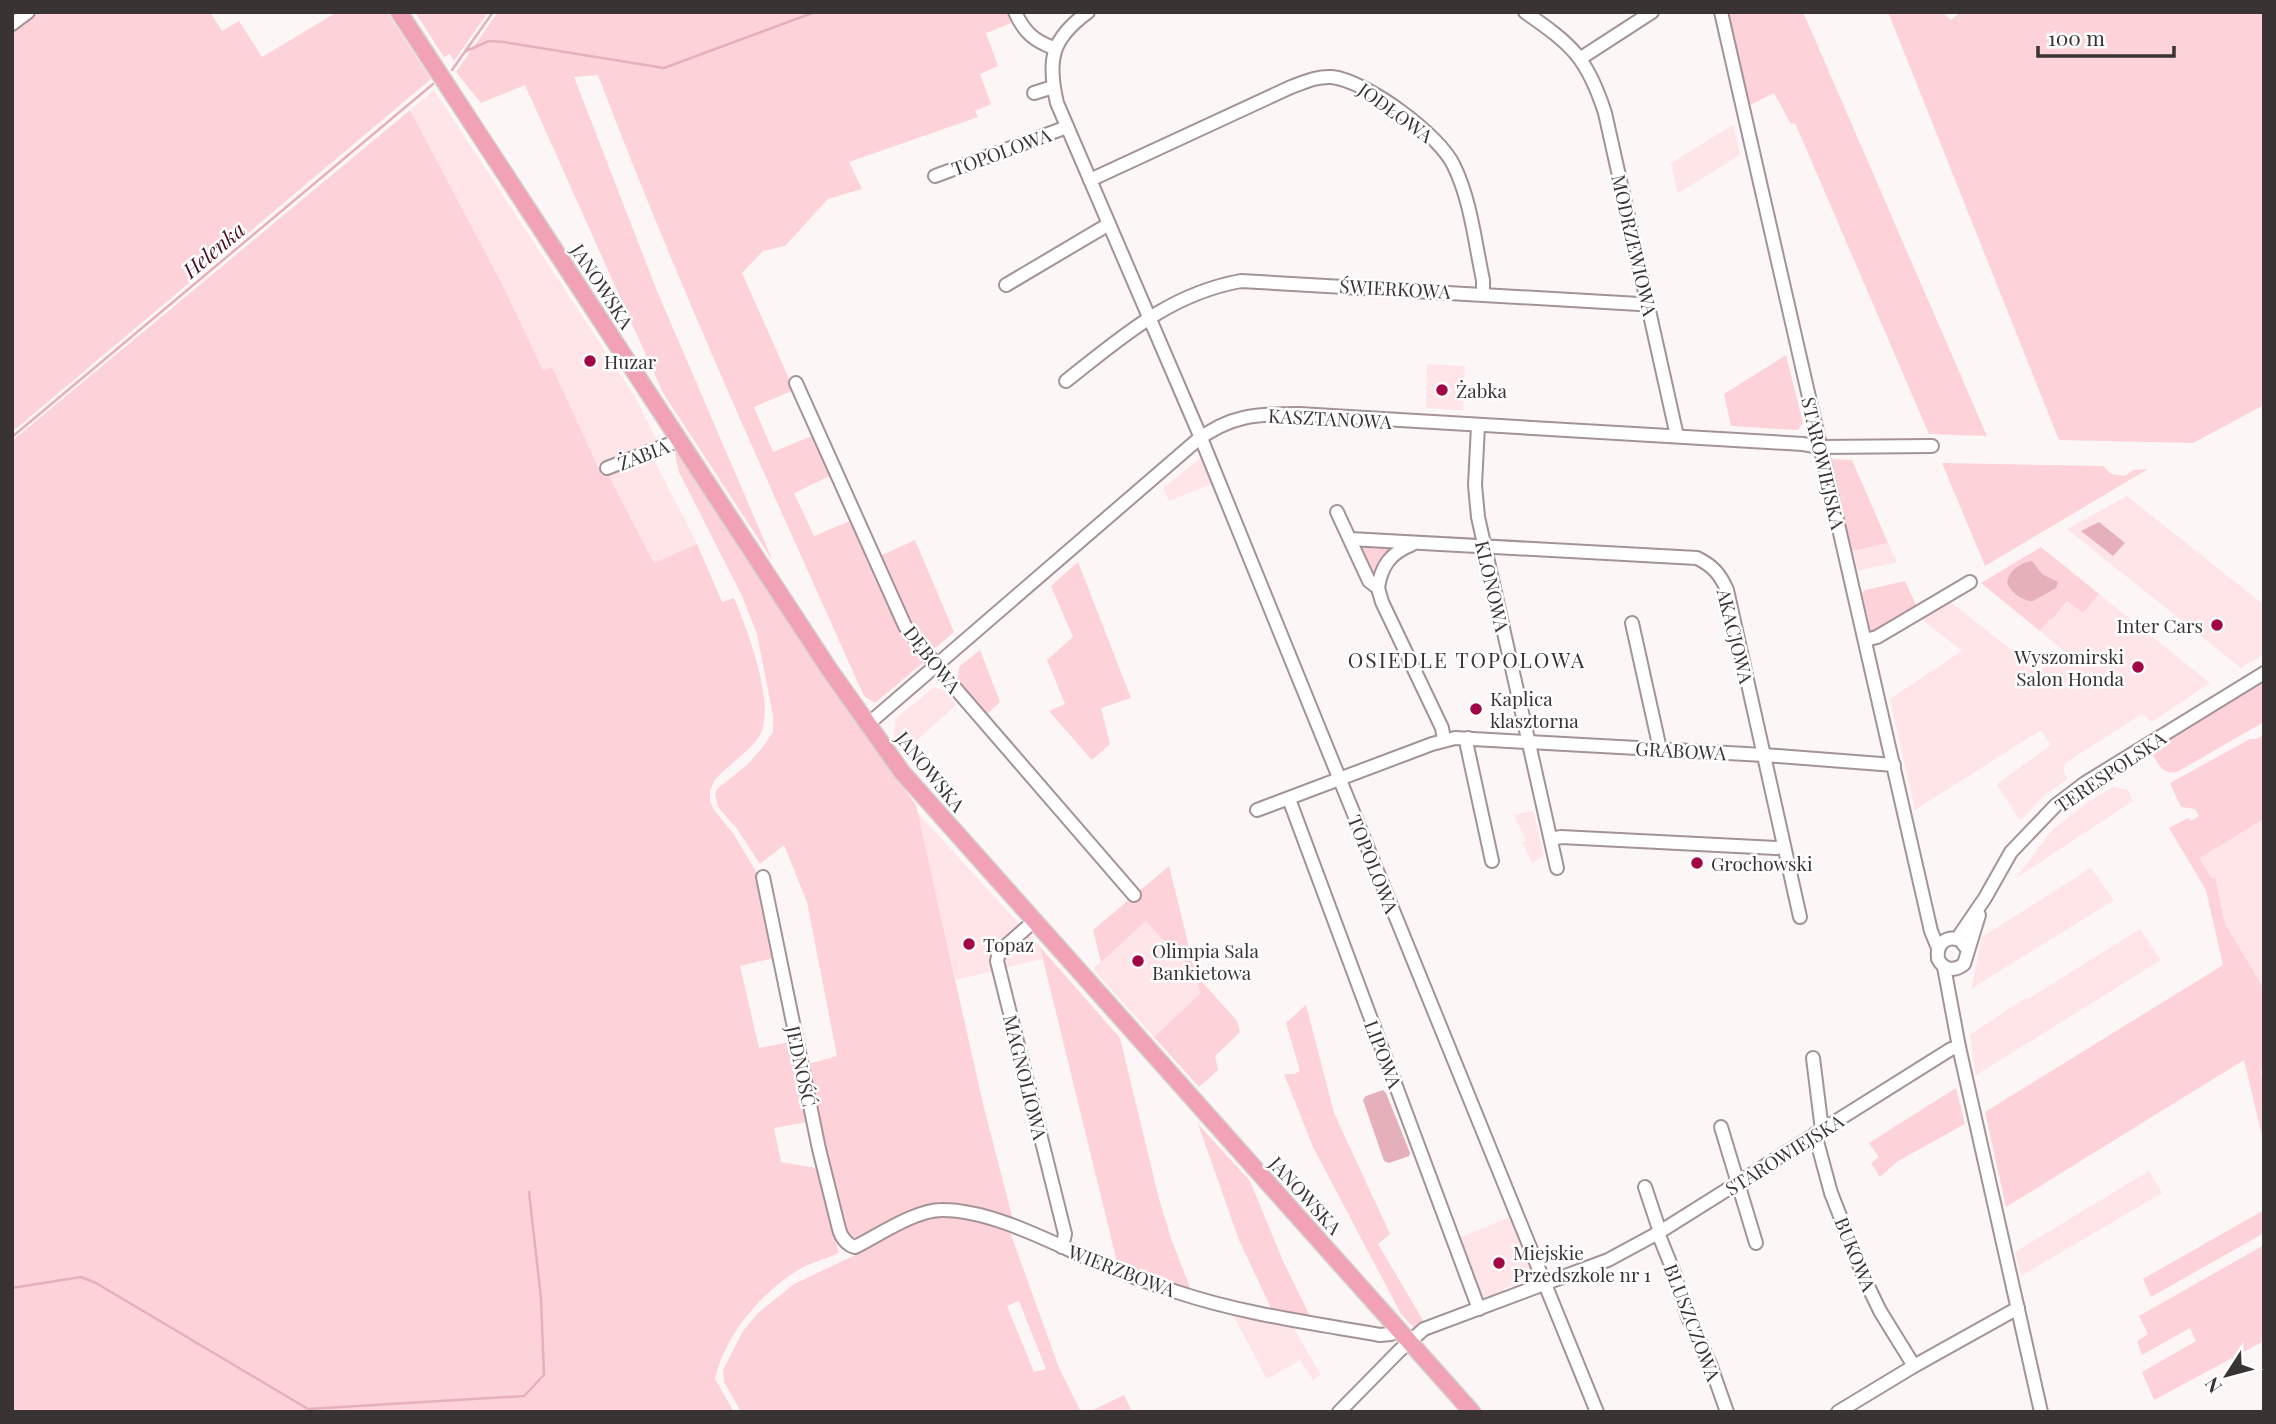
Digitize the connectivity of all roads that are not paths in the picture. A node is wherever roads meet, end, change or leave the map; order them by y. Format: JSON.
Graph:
{"nodes":[{"id":1,"x":28,"y":12,"type":"edge"},
{"id":2,"x":399,"y":12,"type":"edge"},
{"id":3,"x":1016,"y":12,"type":"edge"},
{"id":4,"x":1088,"y":12,"type":"edge"},
{"id":5,"x":1525,"y":12,"type":"edge"},
{"id":6,"x":1652,"y":12,"type":"edge"},
{"id":7,"x":1721,"y":12,"type":"edge"},
{"id":8,"x":12,"y":24,"type":"edge"},
{"id":9,"x":1054,"y":48,"type":"junction"},
{"id":10,"x":1581,"y":58,"type":"junction"},
{"id":11,"x":1053,"y":87,"type":"junction"},
{"id":12,"x":1034,"y":93,"type":"dead end"},
{"id":13,"x":1067,"y":127,"type":"junction"},
{"id":14,"x":935,"y":176,"type":"dead end"},
{"id":15,"x":1090,"y":180,"type":"junction"},
{"id":16,"x":1109,"y":223,"type":"junction"},
{"id":17,"x":1006,"y":285,"type":"dead end"},
{"id":18,"x":1483,"y":294,"type":"junction"},
{"id":19,"x":1648,"y":303,"type":"junction"},
{"id":20,"x":1148,"y":318,"type":"junction"},
{"id":21,"x":1066,"y":381,"type":"dead end"},
{"id":22,"x":796,"y":383,"type":"dead end"},
{"id":23,"x":1478,"y":426,"type":"junction"},
{"id":24,"x":1677,"y":436,"type":"junction"},
{"id":25,"x":1201,"y":438,"type":"junction"},
{"id":26,"x":680,"y":439,"type":"junction"},
{"id":27,"x":1932,"y":446,"type":"dead end"},
{"id":28,"x":1820,"y":447,"type":"junction"},
{"id":29,"x":607,"y":467,"type":"dead end"},
{"id":30,"x":1337,"y":512,"type":"dead end"},
{"id":31,"x":1350,"y":539,"type":"junction"},
{"id":32,"x":1418,"y":543,"type":"junction"},
{"id":33,"x":1485,"y":547,"type":"junction"},
{"id":34,"x":1970,"y":582,"type":"dead end"},
{"id":35,"x":1378,"y":588,"type":"junction"},
{"id":36,"x":1632,"y":623,"type":"dead end"},
{"id":37,"x":1865,"y":640,"type":"junction"},
{"id":38,"x":937,"y":665,"type":"junction"},
{"id":39,"x":2264,"y":673,"type":"edge"},
{"id":40,"x":867,"y":725,"type":"junction"},
{"id":41,"x":1468,"y":738,"type":"junction"},
{"id":42,"x":1444,"y":740,"type":"junction"},
{"id":43,"x":1529,"y":742,"type":"junction"},
{"id":44,"x":1660,"y":749,"type":"junction"},
{"id":45,"x":1764,"y":755,"type":"junction"},
{"id":46,"x":1894,"y":765,"type":"junction"},
{"id":47,"x":1340,"y":779,"type":"junction"},
{"id":48,"x":1289,"y":799,"type":"junction"},
{"id":49,"x":1257,"y":810,"type":"dead end"},
{"id":50,"x":1550,"y":839,"type":"junction"},
{"id":51,"x":1784,"y":847,"type":"junction"},
{"id":52,"x":1492,"y":861,"type":"dead end"},
{"id":53,"x":1557,"y":868,"type":"dead end"},
{"id":54,"x":763,"y":877,"type":"dead end"},
{"id":55,"x":1134,"y":895,"type":"dead end"},
{"id":56,"x":1985,"y":898,"type":"junction"},
{"id":57,"x":1928,"y":913,"type":"junction"},
{"id":58,"x":1800,"y":917,"type":"dead end"},
{"id":59,"x":1033,"y":922,"type":"junction"},
{"id":60,"x":1953,"y":939,"type":"junction"},
{"id":61,"x":1938,"y":948,"type":"junction"},
{"id":62,"x":1968,"y":950,"type":"junction"},
{"id":63,"x":1944,"y":967,"type":"junction"},
{"id":64,"x":1960,"y":968,"type":"junction"},
{"id":65,"x":1954,"y":1018,"type":"junction"},
{"id":66,"x":1959,"y":1047,"type":"junction"},
{"id":67,"x":1813,"y":1058,"type":"dead end"},
{"id":68,"x":1721,"y":1127,"type":"dead end"},
{"id":69,"x":1819,"y":1132,"type":"junction"},
{"id":70,"x":1737,"y":1182,"type":"junction"},
{"id":71,"x":1645,"y":1187,"type":"dead end"},
{"id":72,"x":1659,"y":1233,"type":"junction"},
{"id":73,"x":1756,"y":1243,"type":"dead end"},
{"id":74,"x":855,"y":1247,"type":"joint"},
{"id":75,"x":1062,"y":1247,"type":"junction"},
{"id":76,"x":1546,"y":1284,"type":"junction"},
{"id":77,"x":2018,"y":1308,"type":"junction"},
{"id":78,"x":1479,"y":1309,"type":"junction"},
{"id":79,"x":1398,"y":1329,"type":"junction"},
{"id":80,"x":1410,"y":1341,"type":"junction"},
{"id":81,"x":1914,"y":1366,"type":"junction"},
{"id":82,"x":1339,"y":1412,"type":"edge"},
{"id":83,"x":1472,"y":1412,"type":"edge"},
{"id":84,"x":1597,"y":1412,"type":"edge"},
{"id":85,"x":1727,"y":1412,"type":"edge"},
{"id":86,"x":1838,"y":1412,"type":"edge"},
{"id":87,"x":2041,"y":1412,"type":"edge"}],
"edges":[{"from":1,"to":8,"type":"street"},
{"from":2,"to":26,"type":"main road","name":"JANOWSKA"},
{"from":3,"to":9,"type":"street"},
{"from":4,"to":9,"type":"street"},
{"from":5,"to":10,"type":"street","name":"MODRZEWIOWA"},
{"from":6,"to":10,"type":"street"},
{"from":7,"to":28,"type":"street","name":"STAROWIEJSKA"},
{"from":9,"to":11,"type":"street","name":"TOPOLOWA"},
{"from":10,"to":19,"type":"street","name":"MODRZEWIOWA"},
{"from":11,"to":12,"type":"street"},
{"from":11,"to":13,"type":"street","name":"TOPOLOWA"},
{"from":13,"to":14,"type":"street","name":"TOPOLOWA"},
{"from":13,"to":15,"type":"street","name":"TOPOLOWA"},
{"from":15,"to":16,"type":"street","name":"TOPOLOWA"},
{"from":15,"to":18,"type":"street","name":"JODŁOWA"},
{"from":16,"to":17,"type":"street"},
{"from":16,"to":20,"type":"street","name":"TOPOLOWA"},
{"from":18,"to":19,"type":"street","name":"ŚWIERKOWA"},
{"from":18,"to":20,"type":"street","name":"ŚWIERKOWA"},
{"from":19,"to":24,"type":"street","name":"MODRZEWIOWA"},
{"from":20,"to":21,"type":"street"},
{"from":20,"to":25,"type":"street","name":"TOPOLOWA"},
{"from":22,"to":38,"type":"street","name":"DĘBOWA"},
{"from":23,"to":24,"type":"street","name":"KASZTANOWA"},
{"from":23,"to":25,"type":"street","name":"KASZTANOWA"},
{"from":23,"to":33,"type":"street","name":"KLONOWA"},
{"from":24,"to":28,"type":"street","name":"KASZTANOWA"},
{"from":25,"to":38,"type":"street","name":"KASZTANOWA"},
{"from":25,"to":47,"type":"street","name":"TOPOLOWA"},
{"from":26,"to":29,"type":"street","name":"ŻABIA"},
{"from":26,"to":40,"type":"main road","name":"JANOWSKA"},
{"from":27,"to":28,"type":"street","name":"KASZTANOWA"},
{"from":28,"to":37,"type":"street","name":"STAROWIEJSKA"},
{"from":30,"to":31,"type":"street"},
{"from":31,"to":32,"type":"street","name":"AKACJOWA"},
{"from":31,"to":35,"type":"street"},
{"from":32,"to":33,"type":"street","name":"AKACJOWA"},
{"from":32,"to":35,"type":"street"},
{"from":33,"to":43,"type":"street","name":"KLONOWA"},
{"from":33,"to":45,"type":"street","name":"AKACJOWA"},
{"from":34,"to":37,"type":"street"},
{"from":35,"to":42,"type":"street"},
{"from":36,"to":44,"type":"street"},
{"from":37,"to":46,"type":"street","name":"STAROWIEJSKA"},
{"from":38,"to":40,"type":"street","name":"KASZTANOWA"},
{"from":38,"to":55,"type":"street","name":"DĘBOWA"},
{"from":39,"to":56,"type":"street","name":"TERESPOLSKA"},
{"from":40,"to":59,"type":"main road","name":"JANOWSKA"},
{"from":41,"to":42,"type":"street","name":"GRABOWA"},
{"from":41,"to":43,"type":"street","name":"GRABOWA"},
{"from":41,"to":52,"type":"street"},
{"from":42,"to":47,"type":"street","name":"GRABOWA"},
{"from":43,"to":44,"type":"street","name":"GRABOWA"},
{"from":43,"to":50,"type":"street","name":"KLONOWA"},
{"from":44,"to":45,"type":"street","name":"GRABOWA"},
{"from":45,"to":46,"type":"street","name":"GRABOWA"},
{"from":45,"to":51,"type":"street","name":"AKACJOWA"},
{"from":46,"to":57,"type":"street","name":"STAROWIEJSKA"},
{"from":47,"to":48,"type":"street","name":"GRABOWA"},
{"from":47,"to":76,"type":"street","name":"TOPOLOWA"},
{"from":48,"to":49,"type":"street","name":"GRABOWA"},
{"from":48,"to":78,"type":"street","name":"LIPOWA"},
{"from":50,"to":51,"type":"street"},
{"from":50,"to":53,"type":"street","name":"KLONOWA"},
{"from":51,"to":58,"type":"street","name":"AKACJOWA"},
{"from":54,"to":74,"type":"street","name":"JEDNOŚĆ"},
{"from":56,"to":60,"type":"street","name":"TERESPOLSKA"},
{"from":56,"to":62,"type":"street","name":"TERESPOLSKA"},
{"from":57,"to":60,"type":"street","name":"STAROWIEJSKA"},
{"from":57,"to":61,"type":"street","name":"STAROWIEJSKA"},
{"from":59,"to":75,"type":"street","name":"MAGNOLIOWA"},
{"from":59,"to":79,"type":"main road","name":"JANOWSKA"},
{"from":60,"to":61,"type":"street"},
{"from":60,"to":62,"type":"street"},
{"from":61,"to":63,"type":"street"},
{"from":62,"to":64,"type":"street"},
{"from":63,"to":64,"type":"street"},
{"from":63,"to":65,"type":"street"},
{"from":64,"to":65,"type":"street"},
{"from":65,"to":66,"type":"street"},
{"from":66,"to":69,"type":"street","name":"STAROWIEJSKA"},
{"from":66,"to":77,"type":"street"},
{"from":67,"to":69,"type":"street","name":"BUKOWA"},
{"from":68,"to":70,"type":"street"},
{"from":69,"to":70,"type":"street","name":"STAROWIEJSKA"},
{"from":69,"to":81,"type":"street","name":"BUKOWA"},
{"from":70,"to":72,"type":"street","name":"STAROWIEJSKA"},
{"from":70,"to":73,"type":"street"},
{"from":71,"to":72,"type":"street","name":"BLUSZCZOWA"},
{"from":72,"to":76,"type":"street","name":"STAROWIEJSKA"},
{"from":72,"to":85,"type":"street","name":"BLUSZCZOWA"},
{"from":74,"to":75,"type":"street","name":"WIERZBOWA"},
{"from":75,"to":79,"type":"street","name":"WIERZBOWA"},
{"from":76,"to":78,"type":"street","name":"STAROWIEJSKA"},
{"from":76,"to":84,"type":"street","name":"TOPOLOWA"},
{"from":77,"to":81,"type":"street"},
{"from":77,"to":87,"type":"street"},
{"from":78,"to":80,"type":"street","name":"STAROWIEJSKA"},
{"from":79,"to":80,"type":"main road","name":"JANOWSKA"},
{"from":80,"to":82,"type":"street","name":"STAROWIEJSKA"},
{"from":80,"to":83,"type":"main road","name":"JANOWSKA"},
{"from":81,"to":86,"type":"street"}]}
